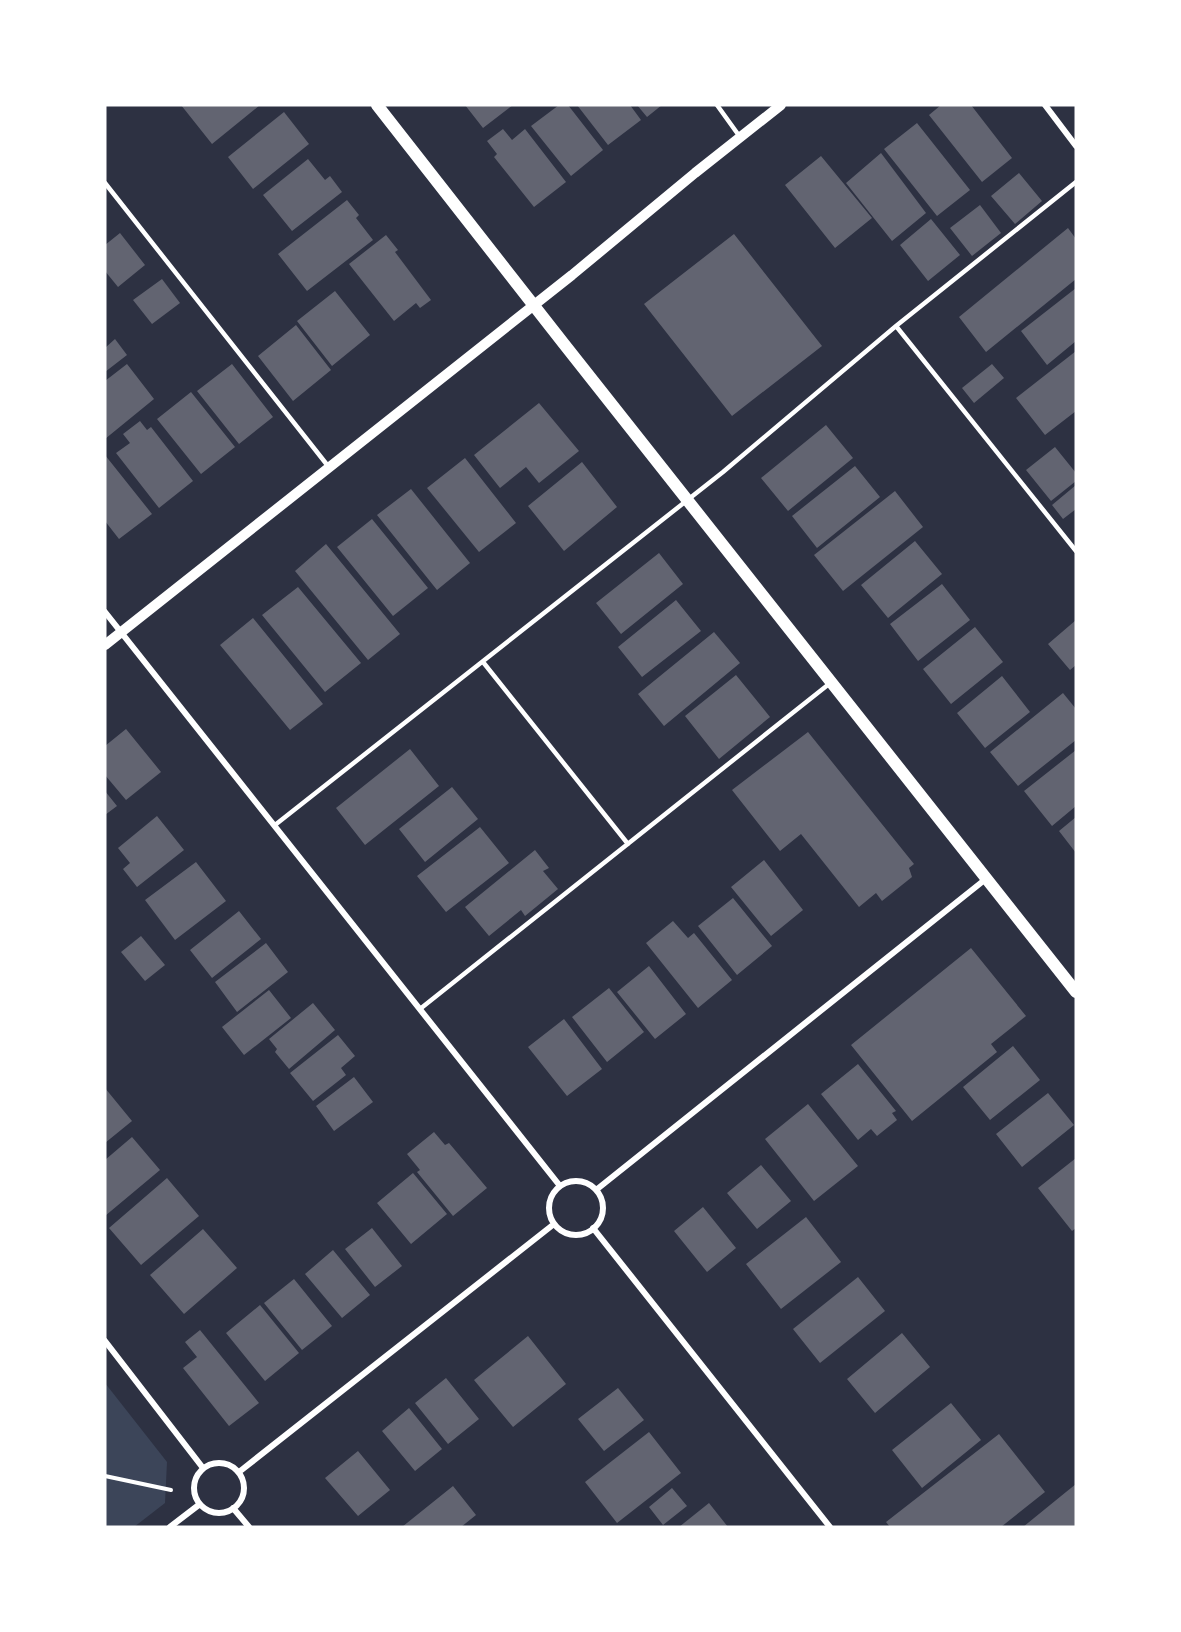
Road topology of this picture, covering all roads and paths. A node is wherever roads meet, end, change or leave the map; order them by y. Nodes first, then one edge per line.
1 (377, 105) edge
2 (717, 105) edge
3 (781, 105) edge
4 (1045, 105) edge
5 (740, 137) junction
6 (1076, 146) edge
7 (1076, 182) edge
8 (105, 183) edge
9 (533, 305) junction
10 (896, 326) junction
11 (329, 467) junction
12 (688, 500) junction
13 (1076, 551) edge
14 (105, 612) edge
15 (121, 632) junction
16 (105, 645) edge
17 (483, 662) junction
18 (832, 682) junction
19 (275, 825) junction
20 (628, 844) junction
21 (987, 878) junction
22 (1076, 992) edge
23 (420, 1009) junction
24 (560, 1186) junction
25 (596, 1190) junction
26 (554, 1224) junction
27 (593, 1228) junction
28 (105, 1341) edge
29 (202, 1468) junction
30 (238, 1473) junction
31 (105, 1476) edge
32 (171, 1490) dead end
33 (200, 1504) junction
34 (233, 1508) junction
35 (170, 1527) edge
36 (249, 1527) edge
37 (830, 1527) edge

1 - 9 main road
2 - 5 lane
3 - 5 street
4 - 6 street
5 - 9 street
7 - 10 lane
8 - 11 lane
9 - 11 street
9 - 12 main road
10 - 12 lane
10 - 13 lane
11 - 15 street
12 - 17 lane
12 - 18 main road
14 - 15 street
15 - 16 street
15 - 19 street
17 - 19 lane
17 - 20 lane
18 - 20 lane
18 - 21 main road
19 - 23 street
20 - 23 lane
21 - 22 main road
21 - 25 street
23 - 24 street
24 - 25 street
24 - 26 street
25 - 27 street
26 - 27 street
26 - 30 street
27 - 37 street
28 - 29 street
29 - 30 street
29 - 33 street
30 - 34 street
31 - 32 path
33 - 34 street
33 - 35 street
34 - 36 street

